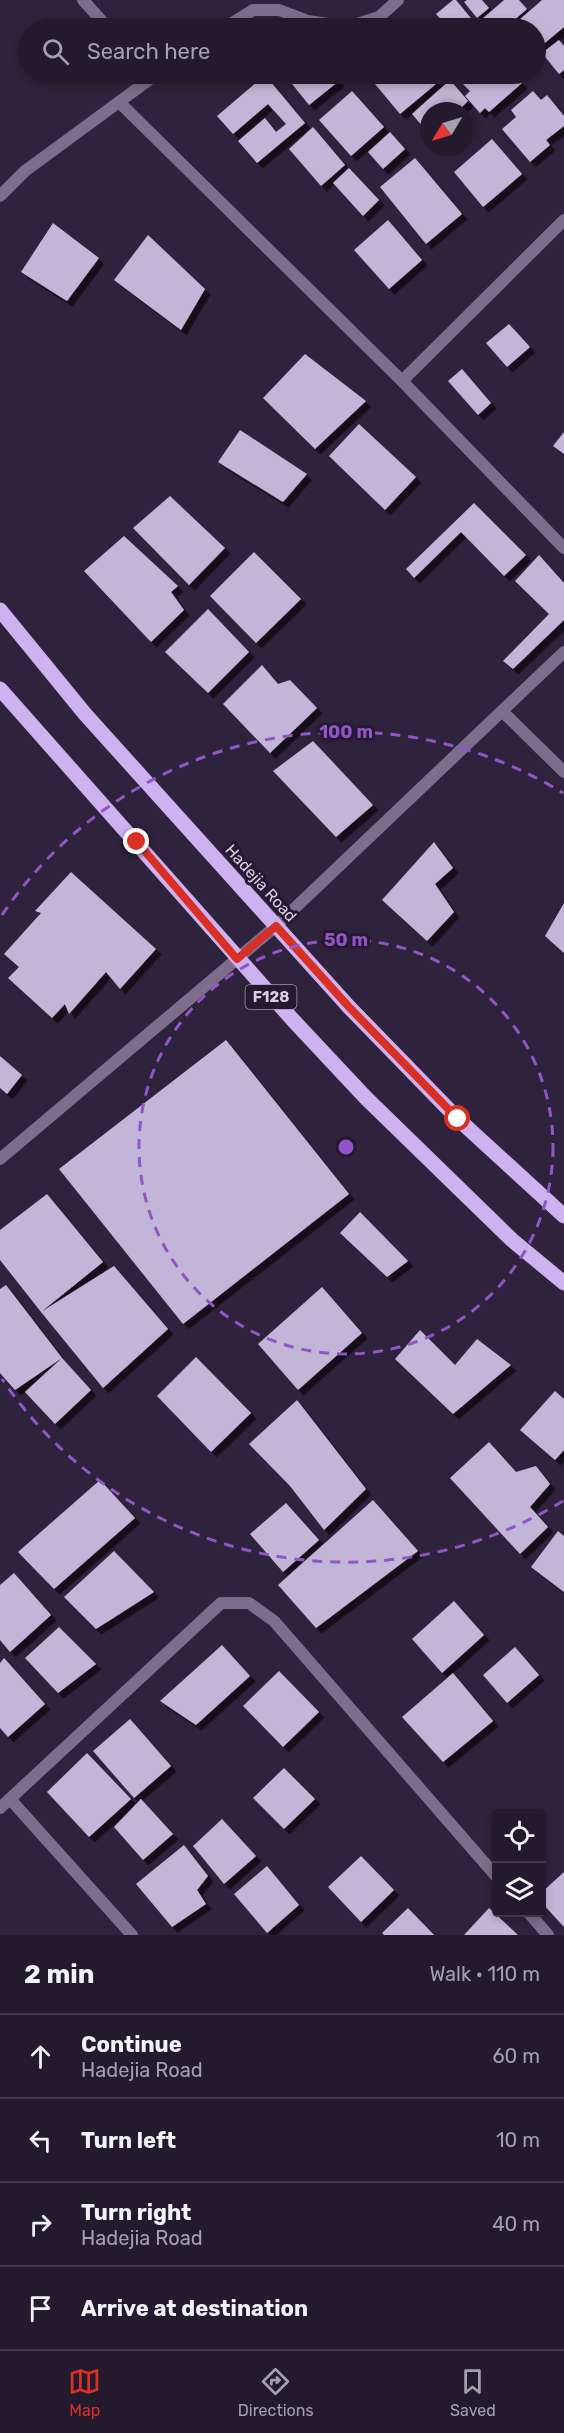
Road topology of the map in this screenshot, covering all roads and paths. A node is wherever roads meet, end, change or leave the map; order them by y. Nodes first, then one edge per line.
1 (83, 0) edge
2 (398, 0) edge
3 (99, 18) edge
4 (240, 18) edge
5 (300, 18) edge
6 (376, 18) edge
7 (140, 84) edge
8 (119, 102) junction
9 (0, 196) edge
10 (564, 220) edge
11 (402, 381) junction
12 (564, 548) edge
13 (0, 610) edge
14 (564, 652) edge
15 (0, 689) edge
16 (502, 711) junction
17 (564, 772) edge
18 (276, 926) junction
19 (237, 959) junction
20 (0, 1159) edge
21 (564, 1216) edge
22 (564, 1283) edge
23 (10, 1799) junction
24 (0, 1808) edge
25 (492, 1871) edge
26 (532, 1917) edge
27 (132, 1935) edge
28 (548, 1935) edge

1 - 3 street
2 - 6 street
4 - 5 street
7 - 8 street
8 - 9 street
8 - 11 street
10 - 11 street
11 - 12 street
13 - 18 main road, Hadejia Road / F128
14 - 16 street
15 - 19 main road, F128
16 - 17 street
16 - 18 street
18 - 19 street
18 - 21 main road, Hadejia Road / F128
19 - 20 street
19 - 22 main road, F128
23 - 24 street
23 - 25 street
23 - 27 street
26 - 28 street

